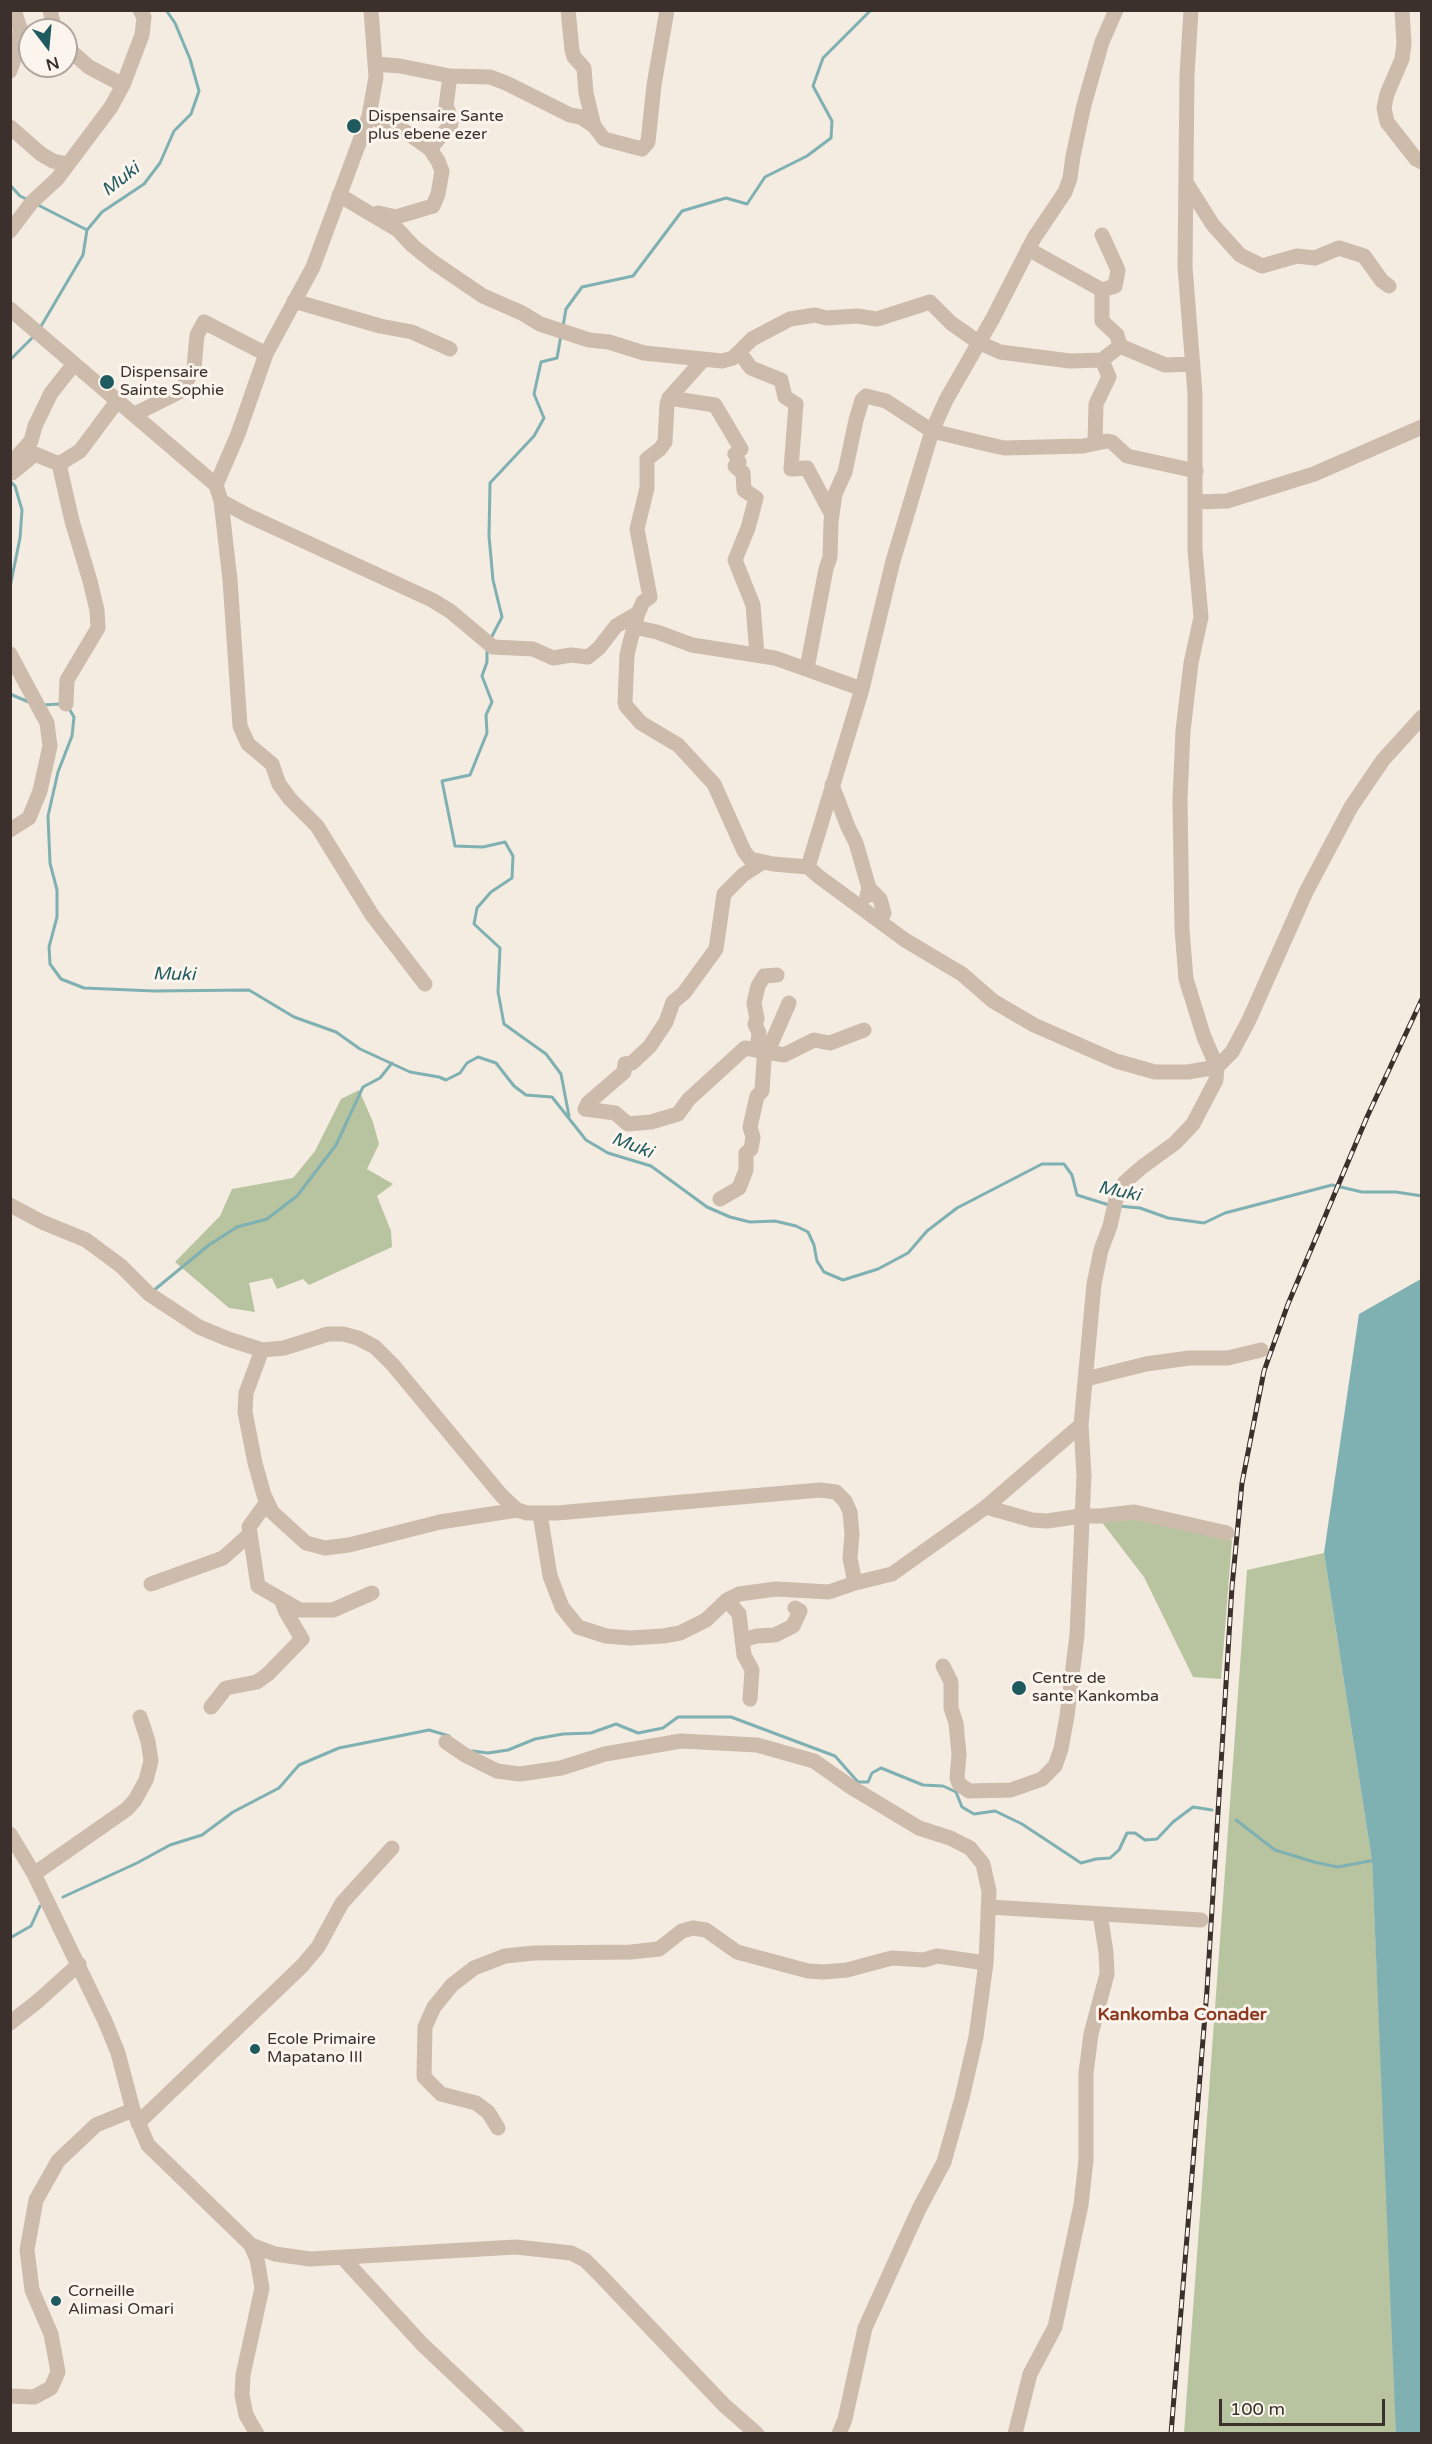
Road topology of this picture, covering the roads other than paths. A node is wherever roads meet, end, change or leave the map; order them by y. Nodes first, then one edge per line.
1 (14, 10) edge
2 (140, 10) edge
3 (371, 10) edge
4 (568, 10) edge
5 (667, 10) edge
6 (1116, 10) edge
7 (1191, 10) edge
8 (1402, 10) edge
9 (78, 57) edge
10 (376, 64) junction
11 (10, 71) edge
12 (450, 76) junction
13 (123, 85) junction
14 (369, 116) junction
15 (594, 126) junction
16 (10, 127) edge
17 (430, 149) junction
18 (1422, 162) edge
19 (67, 164) junction
20 (1187, 184) junction
21 (339, 195) junction
22 (367, 210) junction
23 (424, 210) junction
24 (10, 231) edge
25 (1102, 235) dead end
26 (407, 238) junction
27 (1028, 249) junction
28 (1389, 286) dead end
29 (1102, 290) junction
30 (294, 301) junction
31 (10, 309) edge
32 (978, 342) junction
33 (1120, 346) junction
34 (450, 349) dead end
35 (740, 353) junction
36 (266, 354) junction
37 (703, 360) junction
38 (1102, 360) junction
39 (74, 364) junction
40 (1193, 364) junction
41 (669, 398) junction
42 (118, 399) junction
43 (135, 414) junction
44 (1422, 427) edge
45 (932, 431) junction
46 (1095, 443) junction
47 (33, 447) junction
48 (59, 464) junction
49 (1196, 471) junction
50 (12, 474) edge
51 (216, 485) junction
52 (221, 501) junction
53 (1196, 502) junction
54 (832, 515) junction
55 (636, 620) junction
56 (10, 654) edge
57 (757, 655) junction
58 (807, 668) junction
59 (862, 689) junction
60 (66, 704) dead end
61 (1422, 717) edge
62 (832, 785) junction
63 (10, 830) edge
64 (763, 862) junction
65 (808, 867) junction
66 (869, 888) junction
67 (865, 910) junction
68 (880, 921) junction
69 (777, 975) dead end
70 (425, 984) dead end
71 (789, 1003) dead end
72 (864, 1030) dead end
73 (762, 1051) junction
74 (1218, 1067) junction
75 (720, 1199) dead end
76 (10, 1205) edge
77 (262, 1350) junction
78 (1262, 1350) dead end
79 (1086, 1379) junction
80 (1081, 1425) junction
81 (267, 1502) junction
82 (986, 1507) junction
83 (517, 1510) junction
84 (540, 1514) junction
85 (1081, 1516) junction
86 (1227, 1533) dead end
87 (250, 1534) junction
88 (855, 1583) junction
89 (151, 1584) dead end
90 (372, 1593) dead end
91 (281, 1599) junction
92 (727, 1600) junction
93 (795, 1608) dead end
94 (742, 1640) junction
95 (943, 1666) dead end
96 (750, 1699) dead end
97 (211, 1707) dead end
98 (140, 1717) dead end
99 (446, 1742) dead end
100 (10, 1834) edge
101 (392, 1848) dead end
102 (34, 1874) junction
103 (989, 1907) junction
104 (1100, 1914) junction
105 (1201, 1920) dead end
106 (986, 1963) junction
107 (79, 1964) junction
108 (10, 2023) edge
109 (136, 2116) junction
110 (498, 2128) dead end
111 (251, 2245) junction
112 (342, 2258) junction
113 (10, 2396) edge
114 (257, 2433) edge
115 (517, 2433) edge
116 (756, 2433) edge
117 (839, 2433) edge
118 (1015, 2433) edge

1 - 11 street
2 - 13 street
3 - 10 street
4 - 15 street
5 - 15 street
6 - 27 street
7 - 20 street
8 - 18 street
9 - 13 street
10 - 12 street
10 - 14 street
12 - 15 street
12 - 17 street
13 - 19 street
14 - 17 street
14 - 21 street
16 - 19 street
17 - 23 street
19 - 24 street
20 - 28 street
20 - 40 street
21 - 22 street
21 - 30 street
22 - 23 street
22 - 26 street
23 - 26 street
25 - 29 street
26 - 37 street
27 - 29 street
27 - 32 street
29 - 33 street
30 - 34 street
30 - 36 street
31 - 39 street
32 - 35 street
32 - 38 street
32 - 45 street
33 - 38 street
33 - 40 street
35 - 37 street
35 - 54 street
36 - 43 street
36 - 51 street
37 - 41 street
38 - 46 street
39 - 42 street
39 - 47 street
40 - 49 street
41 - 55 street
41 - 57 street
42 - 43 street
42 - 48 street
43 - 51 street
44 - 53 street
45 - 46 street
45 - 54 street
45 - 59 street
46 - 49 street
47 - 48 street
47 - 50 street
48 - 60 street
49 - 53 street
51 - 52 street
52 - 55 street
52 - 70 street
53 - 74 street
54 - 58 street
55 - 57 street
55 - 64 street
56 - 63 street
57 - 58 street
58 - 59 street
59 - 62 street
61 - 74 street
62 - 65 street
62 - 66 street
64 - 65 street
64 - 73 street
65 - 67 street
66 - 67 street
66 - 68 street
67 - 68 street
68 - 74 street
69 - 73 street
71 - 73 street
72 - 73 street
73 - 75 street
74 - 79 street
76 - 77 street
77 - 81 street
77 - 83 street
78 - 79 street
79 - 80 street
80 - 82 street
80 - 85 street
81 - 83 street
81 - 87 street
82 - 85 street
82 - 88 street
83 - 84 street
84 - 88 street
84 - 92 street
85 - 86 street
85 - 95 street
87 - 89 street
87 - 91 street
88 - 92 street
90 - 91 street
91 - 97 street
92 - 94 street
93 - 94 street
94 - 96 street
98 - 102 street
99 - 103 street
100 - 102 street
101 - 109 street
102 - 107 street
103 - 104 street
103 - 106 street
104 - 105 street
104 - 118 street
106 - 110 street
106 - 117 street
107 - 108 street
107 - 109 street
109 - 111 street
109 - 113 street
111 - 112 street
111 - 114 street
112 - 115 street
112 - 116 street

